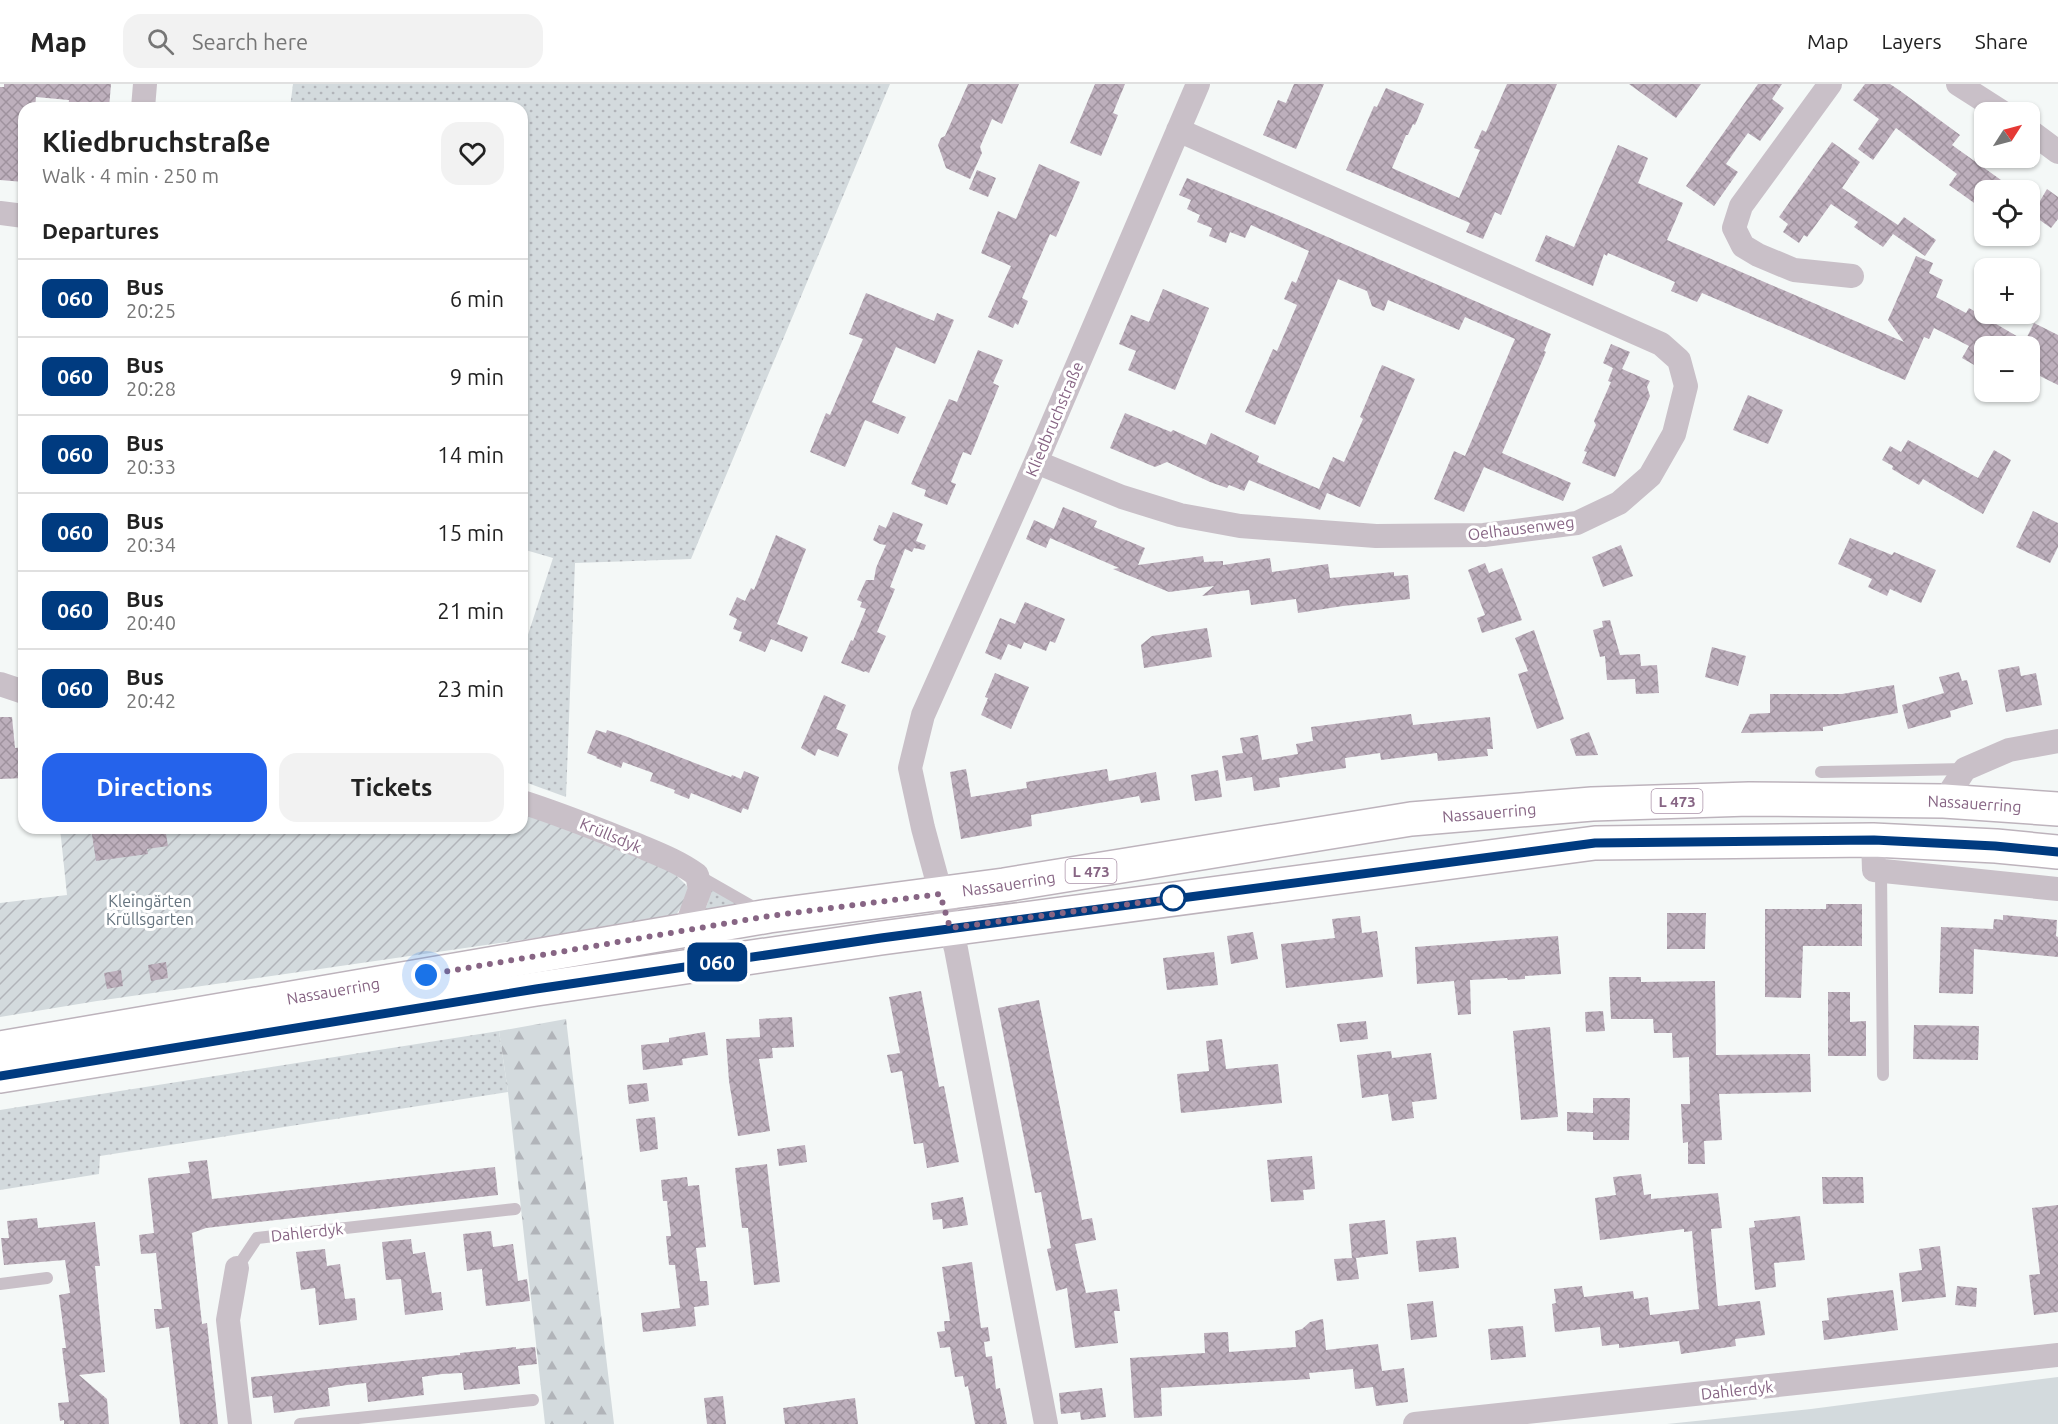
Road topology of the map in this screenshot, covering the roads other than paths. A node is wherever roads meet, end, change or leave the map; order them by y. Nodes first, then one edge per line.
1 (145, 84) edge
2 (1197, 84) edge
3 (1830, 84) edge
4 (1958, 84) edge
5 (144, 102) edge
6 (1986, 102) edge
7 (1178, 130) junction
8 (2040, 136) edge
9 (2056, 144) edge
10 (0, 213) edge
11 (18, 215) edge
12 (1852, 276) dead end
13 (1036, 462) junction
14 (0, 684) edge
15 (18, 690) edge
16 (2058, 741) edge
17 (1965, 769) junction
18 (1821, 772) dead end
19 (1944, 801) junction
20 (528, 803) edge
21 (2058, 809) edge
22 (2058, 852) edge
23 (1876, 860) junction
24 (697, 875) junction
25 (2058, 889) edge
26 (940, 894) junction
27 (769, 916) junction
28 (950, 928) junction
29 (681, 930) junction
30 (0, 1048) edge
31 (1883, 1075) dead end
32 (0, 1076) edge
33 (515, 1209) dead end
34 (237, 1268) joint
35 (47, 1278) dead end
36 (0, 1284) edge
37 (2058, 1355) edge
38 (533, 1400) dead end
39 (1569, 1416) edge
40 (240, 1424) edge
41 (300, 1424) edge
42 (1046, 1424) edge
43 (1415, 1424) edge

1 - 5 street
2 - 7 street, Kliedbruchstraße
3 - 12 street
4 - 6 street
7 - 13 street, Kliedbruchstraße
7 - 13 street, Oelhausenweg
8 - 9 street
10 - 11 street
13 - 26 street, Kliedbruchstraße
14 - 15 street
16 - 17 street
17 - 18 lane
17 - 19 street
19 - 21 main road, Nassauerring / L 473
19 - 26 main road, Nassauerring / L 473
20 - 24 street, Krüllsdyk
22 - 23 main road, Nassauerring / L 473
23 - 25 street, Nassauerring
23 - 28 main road, Nassauerring / L 473
23 - 31 lane
24 - 27 lane, Krüllsdyk
24 - 29 street
26 - 27 main road, Nassauerring / L 473
26 - 28 street, Kliedbruchstraße
27 - 29 main road, Nassauerring / L 473
28 - 32 main road, Nassauerring / L 473
28 - 42 street, Kliedbruchstraße
29 - 30 main road, Nassauerring / L 473
33 - 34 lane, Dahlerdyk
34 - 40 street, Dahlerdyk
35 - 36 lane
37 - 39 street, Dahlerdyk
38 - 41 lane
39 - 43 street, Dahlerdyk

